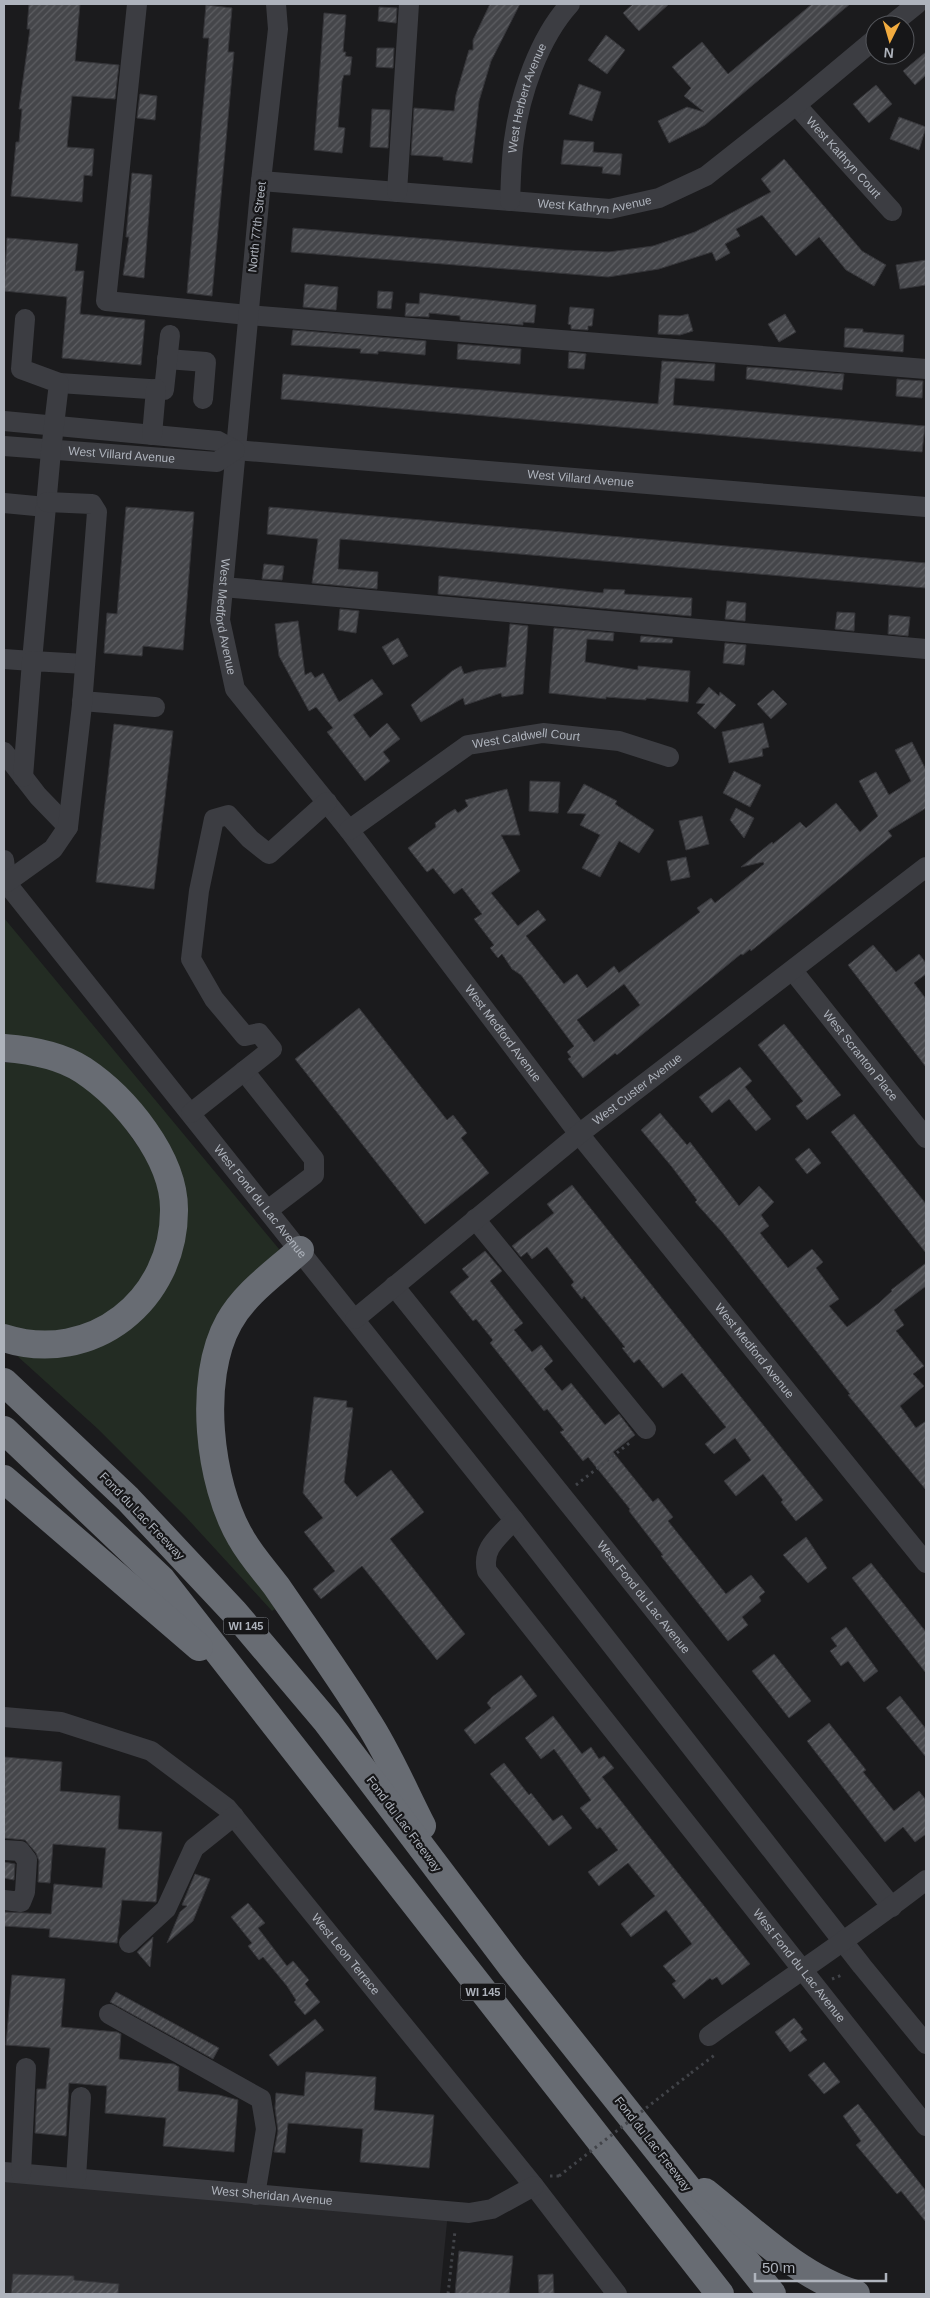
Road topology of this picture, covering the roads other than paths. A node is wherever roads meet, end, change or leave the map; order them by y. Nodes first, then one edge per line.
1 (137, 4) edge
2 (276, 4) edge
3 (410, 4) edge
4 (570, 4) edge
5 (916, 4) edge
6 (903, 15) edge
7 (865, 47) edge
8 (796, 105) junction
9 (261, 181) junction
10 (397, 192) junction
11 (510, 201) junction
12 (892, 211) dead end
13 (248, 315) junction
14 (25, 319) dead end
15 (170, 335) dead end
16 (167, 359) junction
17 (926, 369) edge
18 (59, 383) junction
19 (156, 389) junction
20 (203, 399) dead end
21 (4, 421) edge
22 (55, 425) junction
23 (152, 435) junction
24 (4, 446) edge
25 (235, 450) junction
26 (51, 451) junction
27 (4, 503) edge
28 (46, 504) junction
29 (926, 507) edge
30 (223, 587) junction
31 (926, 649) edge
32 (4, 659) edge
33 (32, 661) junction
34 (85, 664) junction
35 (82, 701) junction
36 (155, 707) dead end
37 (4, 752) edge
38 (669, 757) dead end
39 (23, 777) junction
40 (327, 802) junction
41 (68, 827) junction
42 (349, 830) junction
43 (4, 860) edge
44 (926, 867) edge
45 (5, 881) edge
46 (794, 971) junction
47 (4, 1048) edge
48 (244, 1070) junction
49 (191, 1113) junction
50 (579, 1134) junction
51 (926, 1138) edge
52 (268, 1210) junction
53 (475, 1220) junction
54 (300, 1250) junction
55 (394, 1286) junction
56 (355, 1318) junction
57 (4, 1338) edge
58 (4, 1382) edge
59 (646, 1429) road end
60 (4, 1430) edge
61 (4, 1479) edge
62 (514, 1520) junction
63 (926, 1563) edge
64 (247, 1688) junction
65 (4, 1717) edge
66 (234, 1816) junction
67 (4, 1850) edge
68 (926, 1880) edge
69 (459, 1897) junction
70 (4, 1900) edge
71 (892, 1907) junction
72 (843, 1940) junction
73 (129, 1943) dead end
74 (802, 1969) junction
75 (109, 2014) dead end
76 (709, 2036) dead end
77 (926, 2044) edge
78 (26, 2068) dead end
79 (82, 2097) dead end
80 (926, 2126) edge
81 (667, 2162) junction
82 (12, 2173) edge
83 (76, 2178) junction
84 (534, 2186) junction
85 (255, 2195) junction
86 (617, 2294) edge
87 (720, 2294) edge
88 (772, 2294) edge
89 (856, 2294) edge

1 - 13 street
2 - 9 street, North 77th Street
3 - 10 street
4 - 11 street, West Herbert Avenue
5 - 6 street
7 - 8 street, West Kathryn Avenue
8 - 11 street, West Kathryn Avenue
8 - 12 street, West Kathryn Court
9 - 10 street, West Kathryn Avenue
9 - 13 street, North 77th Street
10 - 11 street, West Kathryn Avenue
13 - 17 street
13 - 25 street, North 77th Street
14 - 18 street
15 - 16 street
16 - 19 street
16 - 20 street
18 - 19 street
18 - 22 street
19 - 23 street
21 - 22 street, West Villard Avenue
22 - 23 street, West Villard Avenue
22 - 26 street
23 - 25 street, West Villard Avenue
24 - 26 street, West Villard Avenue
25 - 26 street, West Villard Avenue
25 - 29 street, West Villard Avenue
25 - 30 street, West Medford Avenue
26 - 28 street
27 - 28 street
28 - 33 street
28 - 34 street
30 - 31 street
30 - 40 street, West Medford Avenue
32 - 33 street
33 - 34 street
33 - 39 street
34 - 35 street
35 - 36 street
35 - 41 street
37 - 39 street
38 - 42 street, West Caldwell Court
39 - 41 street
40 - 42 street, West Medford Avenue
40 - 48 street
41 - 45 street
42 - 50 street, West Medford Avenue
43 - 45 street
44 - 46 street, West Custer Avenue
45 - 49 street, West Fond du Lac Avenue
46 - 50 street, West Custer Avenue
46 - 51 street, West Scranton Place
47 - 57 highway
48 - 49 street
48 - 52 street
49 - 52 street, West Fond du Lac Avenue
50 - 53 street, West Custer Avenue
50 - 63 street, West Medford Avenue
52 - 54 street, West Fond du Lac Avenue
53 - 55 street, West Custer Avenue
53 - 59 street
54 - 56 street, West Fond du Lac Avenue
54 - 69 highway
55 - 56 street, West Custer Avenue
55 - 71 street, West Fond du Lac Avenue
56 - 62 street, West Fond du Lac Avenue
58 - 69 highway, Fond du Lac Freeway / WI 145
60 - 64 highway, WI 145
61 - 64 highway
62 - 72 street, West Fond du Lac Avenue
62 - 74 street, West Fond du Lac Avenue
64 - 87 highway, WI 145
65 - 66 street, West Leon Terrace
66 - 73 street
66 - 84 street, West Leon Terrace
67 - 70 street
68 - 71 street
69 - 81 highway, Fond du Lac Freeway / WI 145
71 - 72 street
72 - 74 street
72 - 77 street, West Fond du Lac Avenue
74 - 76 street
74 - 80 street, West Fond du Lac Avenue
75 - 85 street
78 - 82 street
79 - 83 street
81 - 88 highway, Fond du Lac Freeway / WI 145
81 - 89 highway
82 - 83 street, West Sheridan Avenue
83 - 85 street, West Sheridan Avenue
84 - 85 street, West Sheridan Avenue
84 - 86 street, West Leon Terrace

